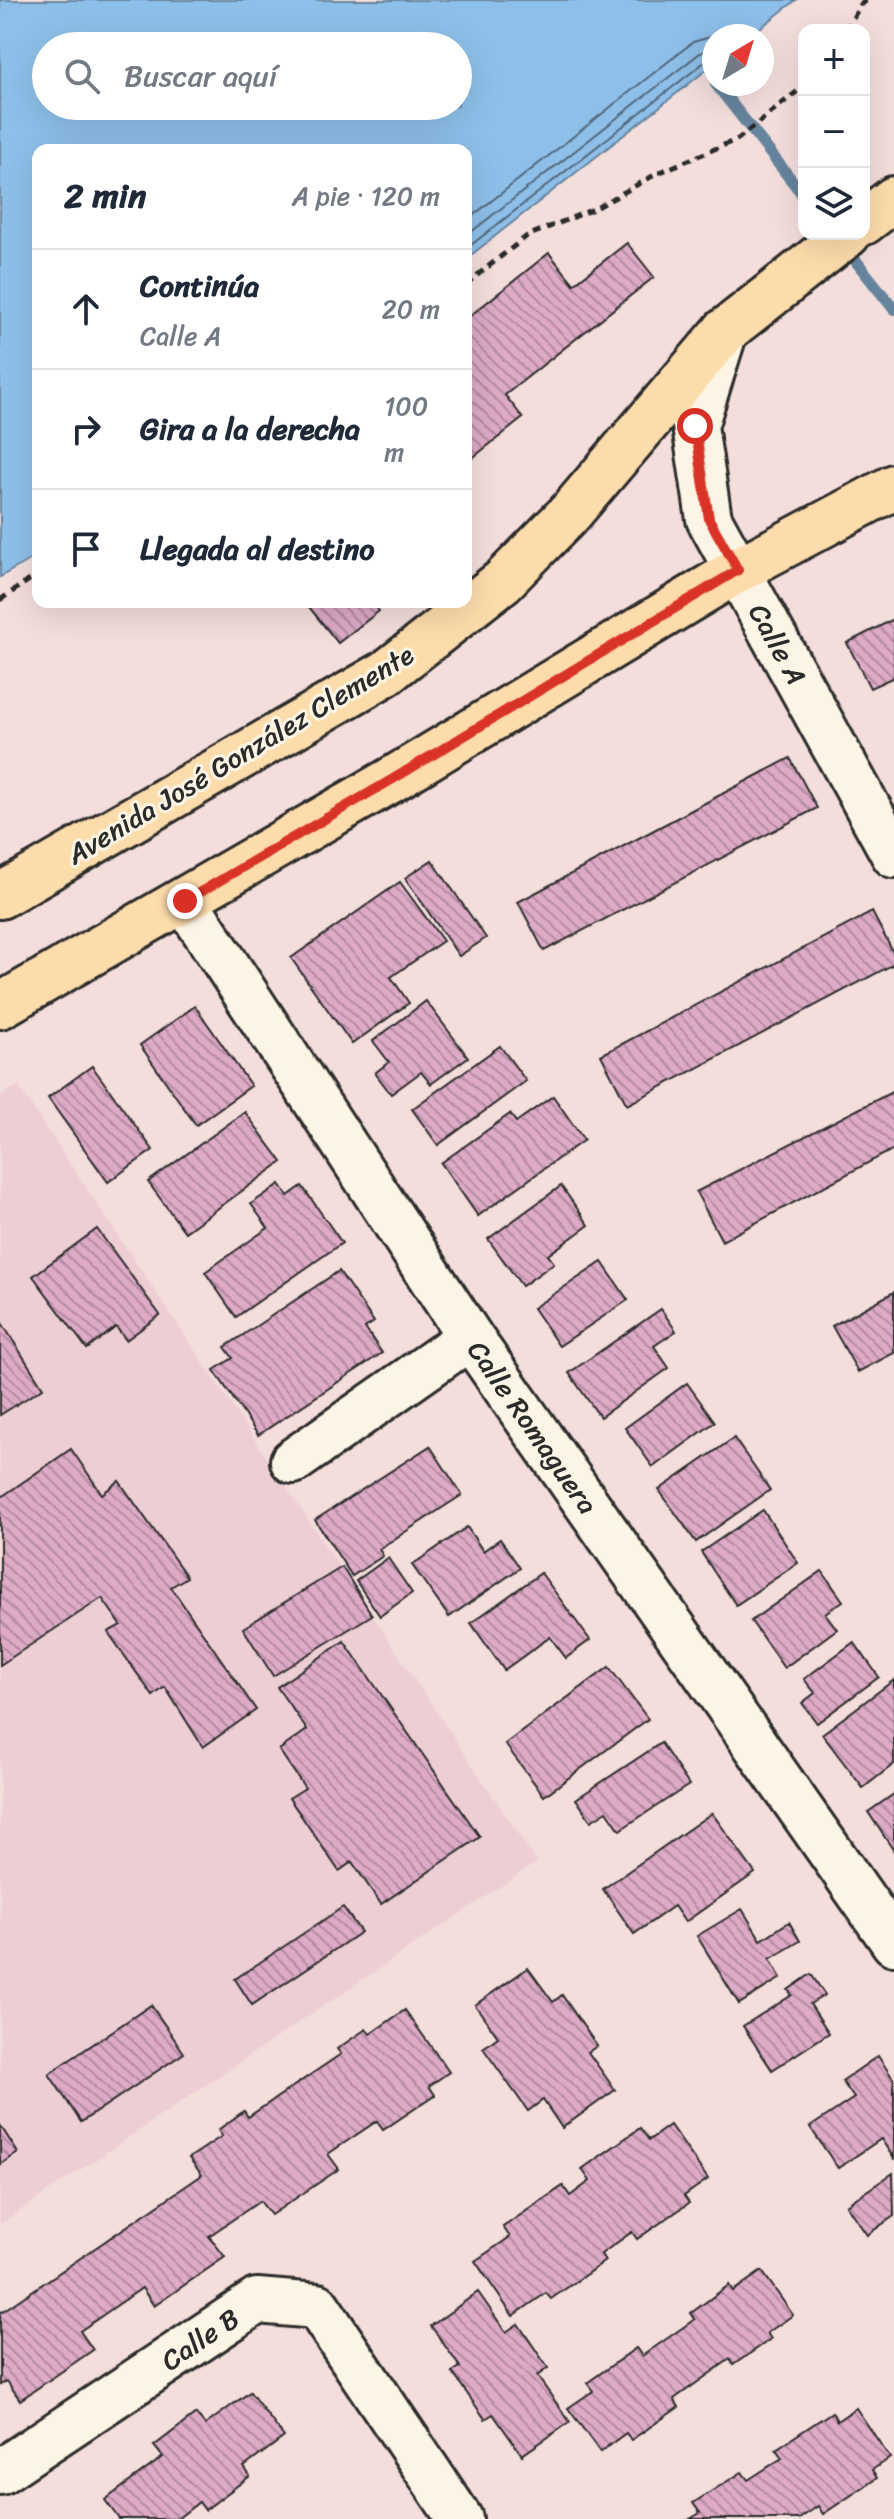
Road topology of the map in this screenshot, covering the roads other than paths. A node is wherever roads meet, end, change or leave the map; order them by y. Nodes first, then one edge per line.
1 (894, 199) edge
2 (870, 217) edge
3 (840, 240) edge
4 (725, 331) junction
5 (894, 487) edge
6 (738, 570) junction
7 (472, 606) edge
8 (469, 608) edge
9 (894, 855) edge
10 (0, 896) edge
11 (185, 901) junction
12 (0, 1006) edge
13 (470, 1337) junction
14 (293, 1461) dead end
15 (894, 1943) edge
16 (0, 2472) edge
17 (460, 2519) edge

1 - 2 main road
3 - 4 main road, Avenida José González Clemente
4 - 6 street, Calle A
4 - 7 main road, Avenida José González Clemente
5 - 6 main road
6 - 9 street, Calle A
6 - 11 main road
8 - 10 main road, Avenida José González Clemente
11 - 12 main road
11 - 13 street, Calle Romaguera
13 - 14 street
13 - 15 street, Calle Romaguera
16 - 17 street, Calle B

